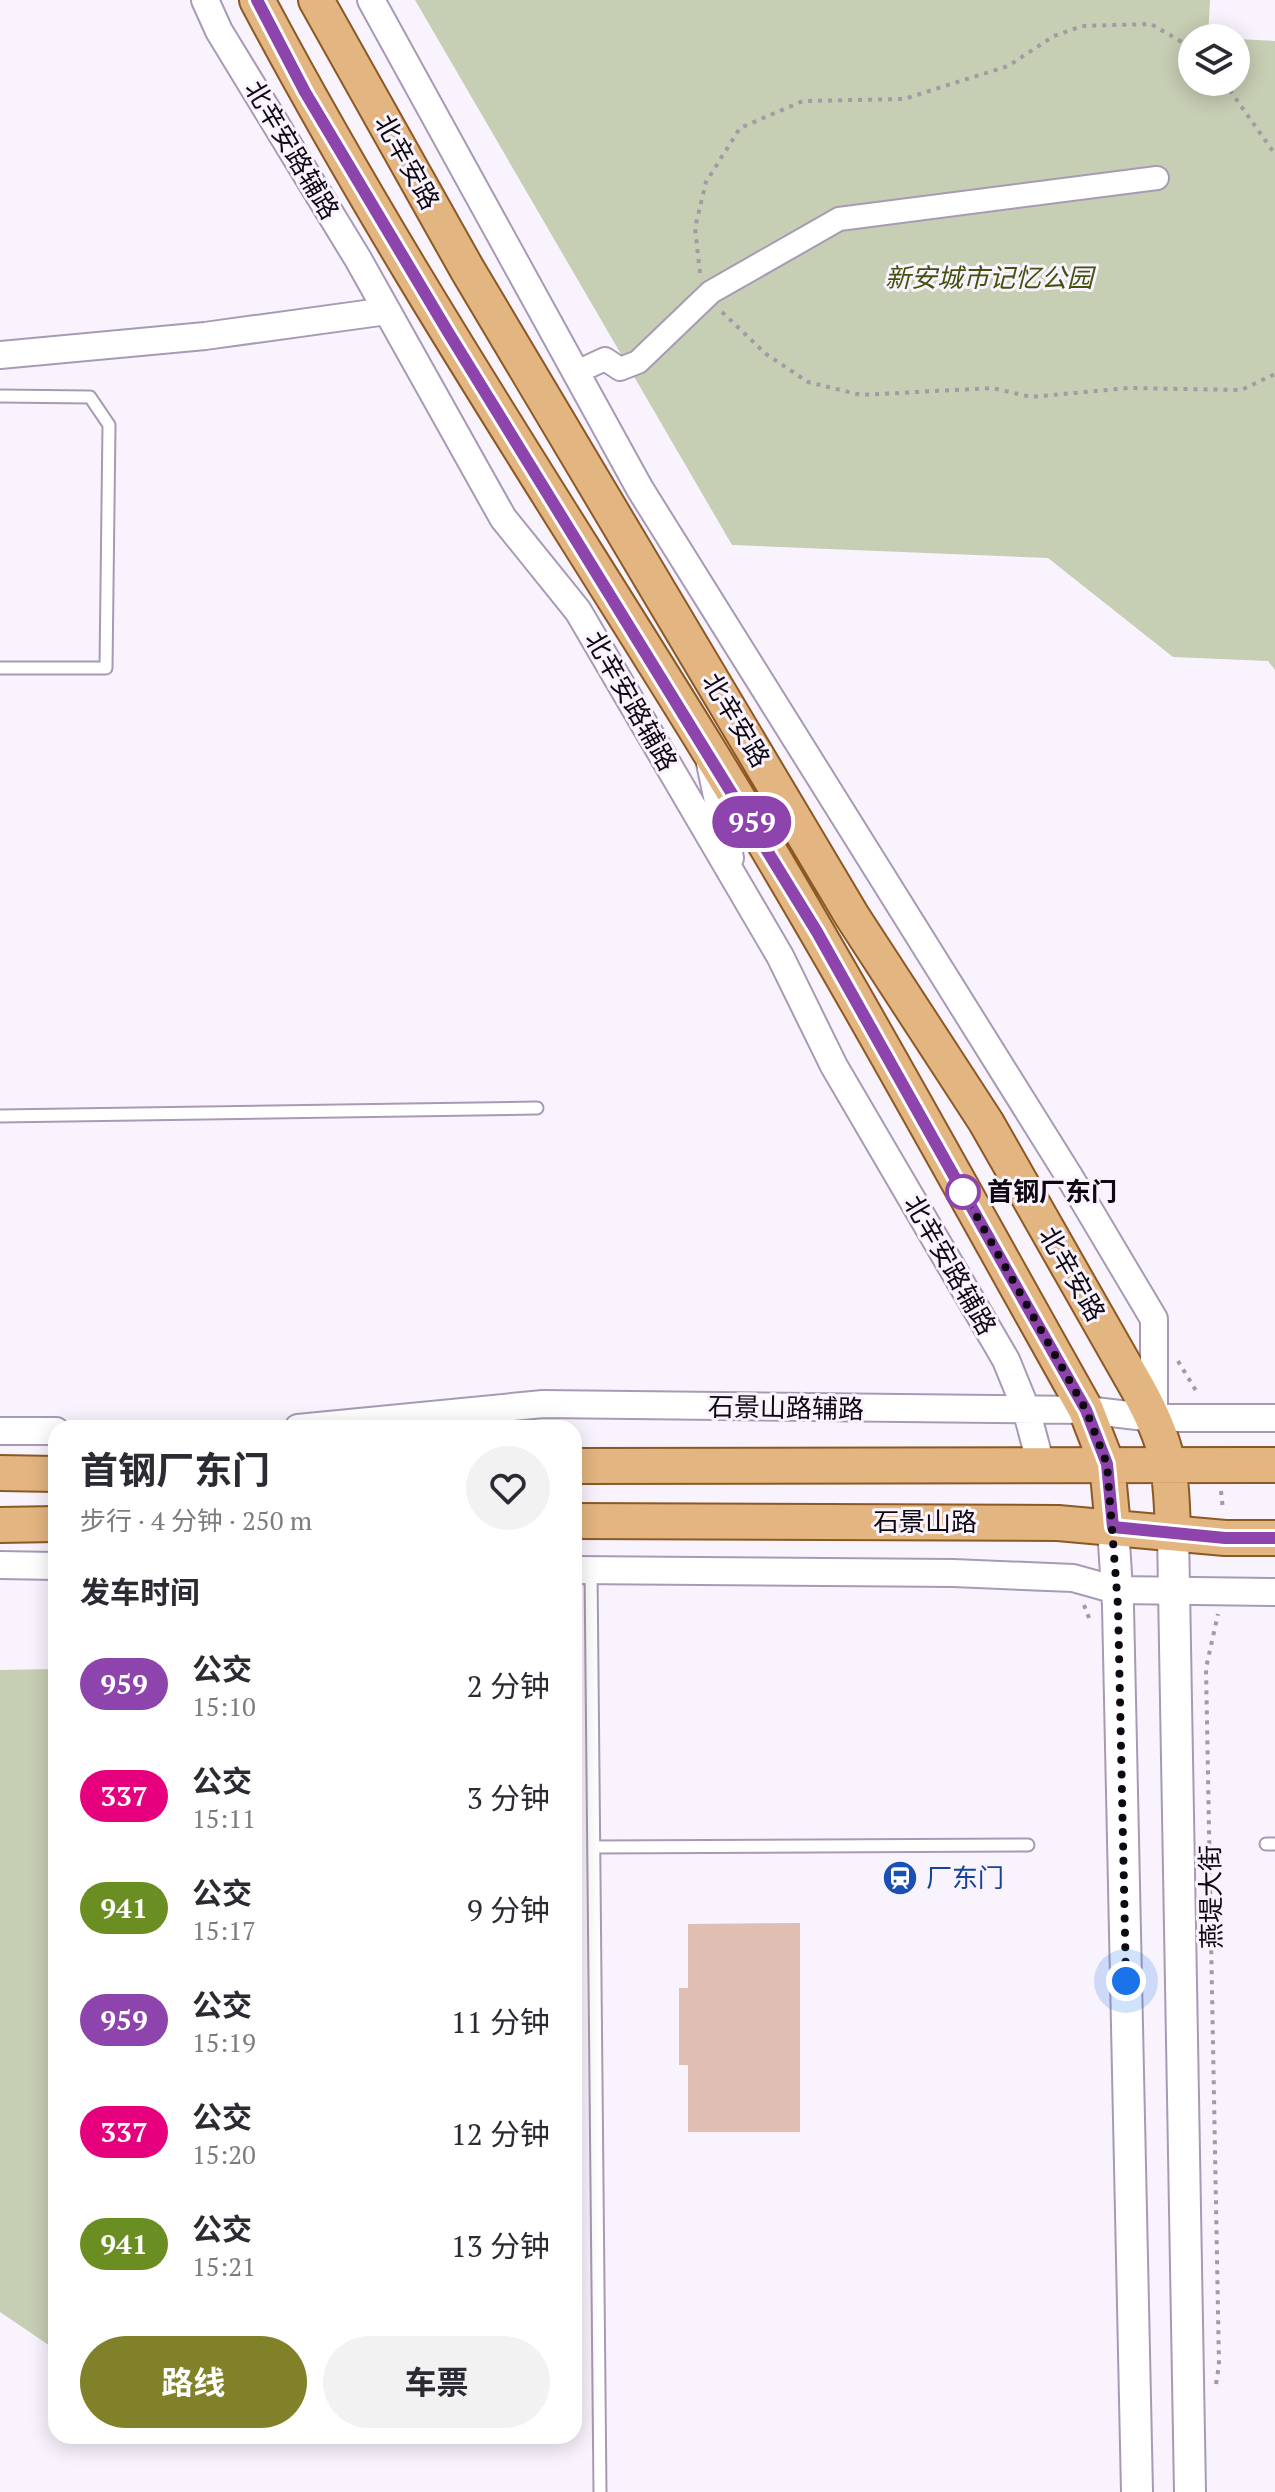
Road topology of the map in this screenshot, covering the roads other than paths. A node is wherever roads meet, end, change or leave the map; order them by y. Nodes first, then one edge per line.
1 (205, 0) edge
2 (257, 0) edge
3 (316, 0) edge
4 (371, 0) edge
5 (1157, 178) dead end
6 (387, 311) junction
7 (0, 355) edge
8 (577, 372) junction
9 (0, 396) edge
10 (640, 489) junction
11 (647, 569) junction
12 (0, 668) edge
13 (707, 748) junction
14 (735, 880) junction
15 (537, 1108) dead end
16 (0, 1116) edge
17 (1026, 1409) junction
18 (1086, 1410) junction
19 (1154, 1418) junction
20 (1275, 1418) edge
21 (380, 1420) edge
22 (0, 1431) edge
23 (48, 1431) edge
24 (1107, 1464) junction
25 (1171, 1464) junction
26 (1041, 1465) junction
27 (1275, 1465) edge
28 (582, 1466) edge
29 (0, 1473) edge
30 (48, 1474) edge
31 (582, 1521) edge
32 (48, 1524) edge
33 (0, 1525) edge
34 (1113, 1527) junction
35 (1173, 1532) junction
36 (1275, 1538) edge
37 (0, 1565) edge
38 (48, 1566) edge
39 (582, 1570) edge
40 (1173, 1589) junction
41 (1116, 1590) junction
42 (1275, 1592) edge
43 (1028, 1845) dead end
44 (594, 1847) junction
45 (600, 2492) edge
46 (1137, 2492) edge
47 (1190, 2492) edge

1 - 6 street, 北辛安路辅路
2 - 13 main road, 北辛安路
3 - 11 main road, 北辛安路
4 - 8 street
5 - 8 street
6 - 7 street
6 - 14 street, 北辛安路辅路
8 - 10 street
9 - 12 lane
10 - 11 street
10 - 19 street
11 - 19 main road, 北辛安路
13 - 14 street
13 - 18 main road, 北辛安路
14 - 17 street, 北辛安路辅路
15 - 16 lane
17 - 18 street, 石景山路辅路
17 - 21 street, 石景山路辅路
17 - 26 street, 北辛安路辅路
18 - 19 street, 石景山路辅路
18 - 24 main road, 北辛安路
19 - 20 street, 石景山路辅路
19 - 25 main road, 北辛安路
22 - 23 street
24 - 25 main road, 石景山路
24 - 26 main road, 石景山路
24 - 34 main road, 北辛安路
25 - 27 main road, 石景山路
25 - 35 main road, 北辛安路
26 - 28 main road, 石景山路
29 - 30 main road
31 - 34 main road, 石景山路
32 - 33 main road
34 - 35 main road, 石景山路
34 - 41 main road
35 - 36 main road, 石景山路
35 - 40 main road, 燕堤大街
37 - 38 street
39 - 41 street
39 - 44 lane
40 - 41 street
40 - 42 street
40 - 47 main road, 燕堤大街
41 - 46 main road
43 - 44 lane
44 - 45 lane

